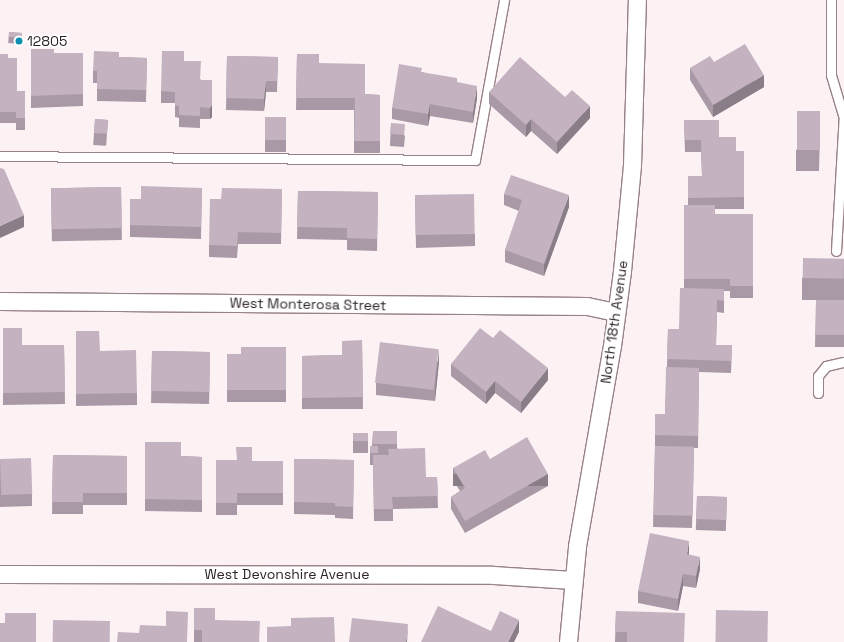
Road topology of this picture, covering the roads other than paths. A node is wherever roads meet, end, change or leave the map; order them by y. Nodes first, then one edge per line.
1 (504, 0) edge
2 (637, 0) edge
3 (831, 0) edge
4 (843, 113) edge
5 (0, 156) edge
6 (836, 251) dead end
7 (0, 300) edge
8 (616, 312) junction
9 (844, 362) edge
10 (818, 393) dead end
11 (0, 574) edge
12 (573, 580) junction
13 (568, 642) edge

1 - 5 lane
2 - 8 street, North 18th Avenue
3 - 4 lane
4 - 6 lane
7 - 8 street, West Monterosa Street
8 - 12 street, North 18th Avenue
9 - 10 lane
11 - 12 street, West Devonshire Avenue
12 - 13 street, North 18th Avenue

